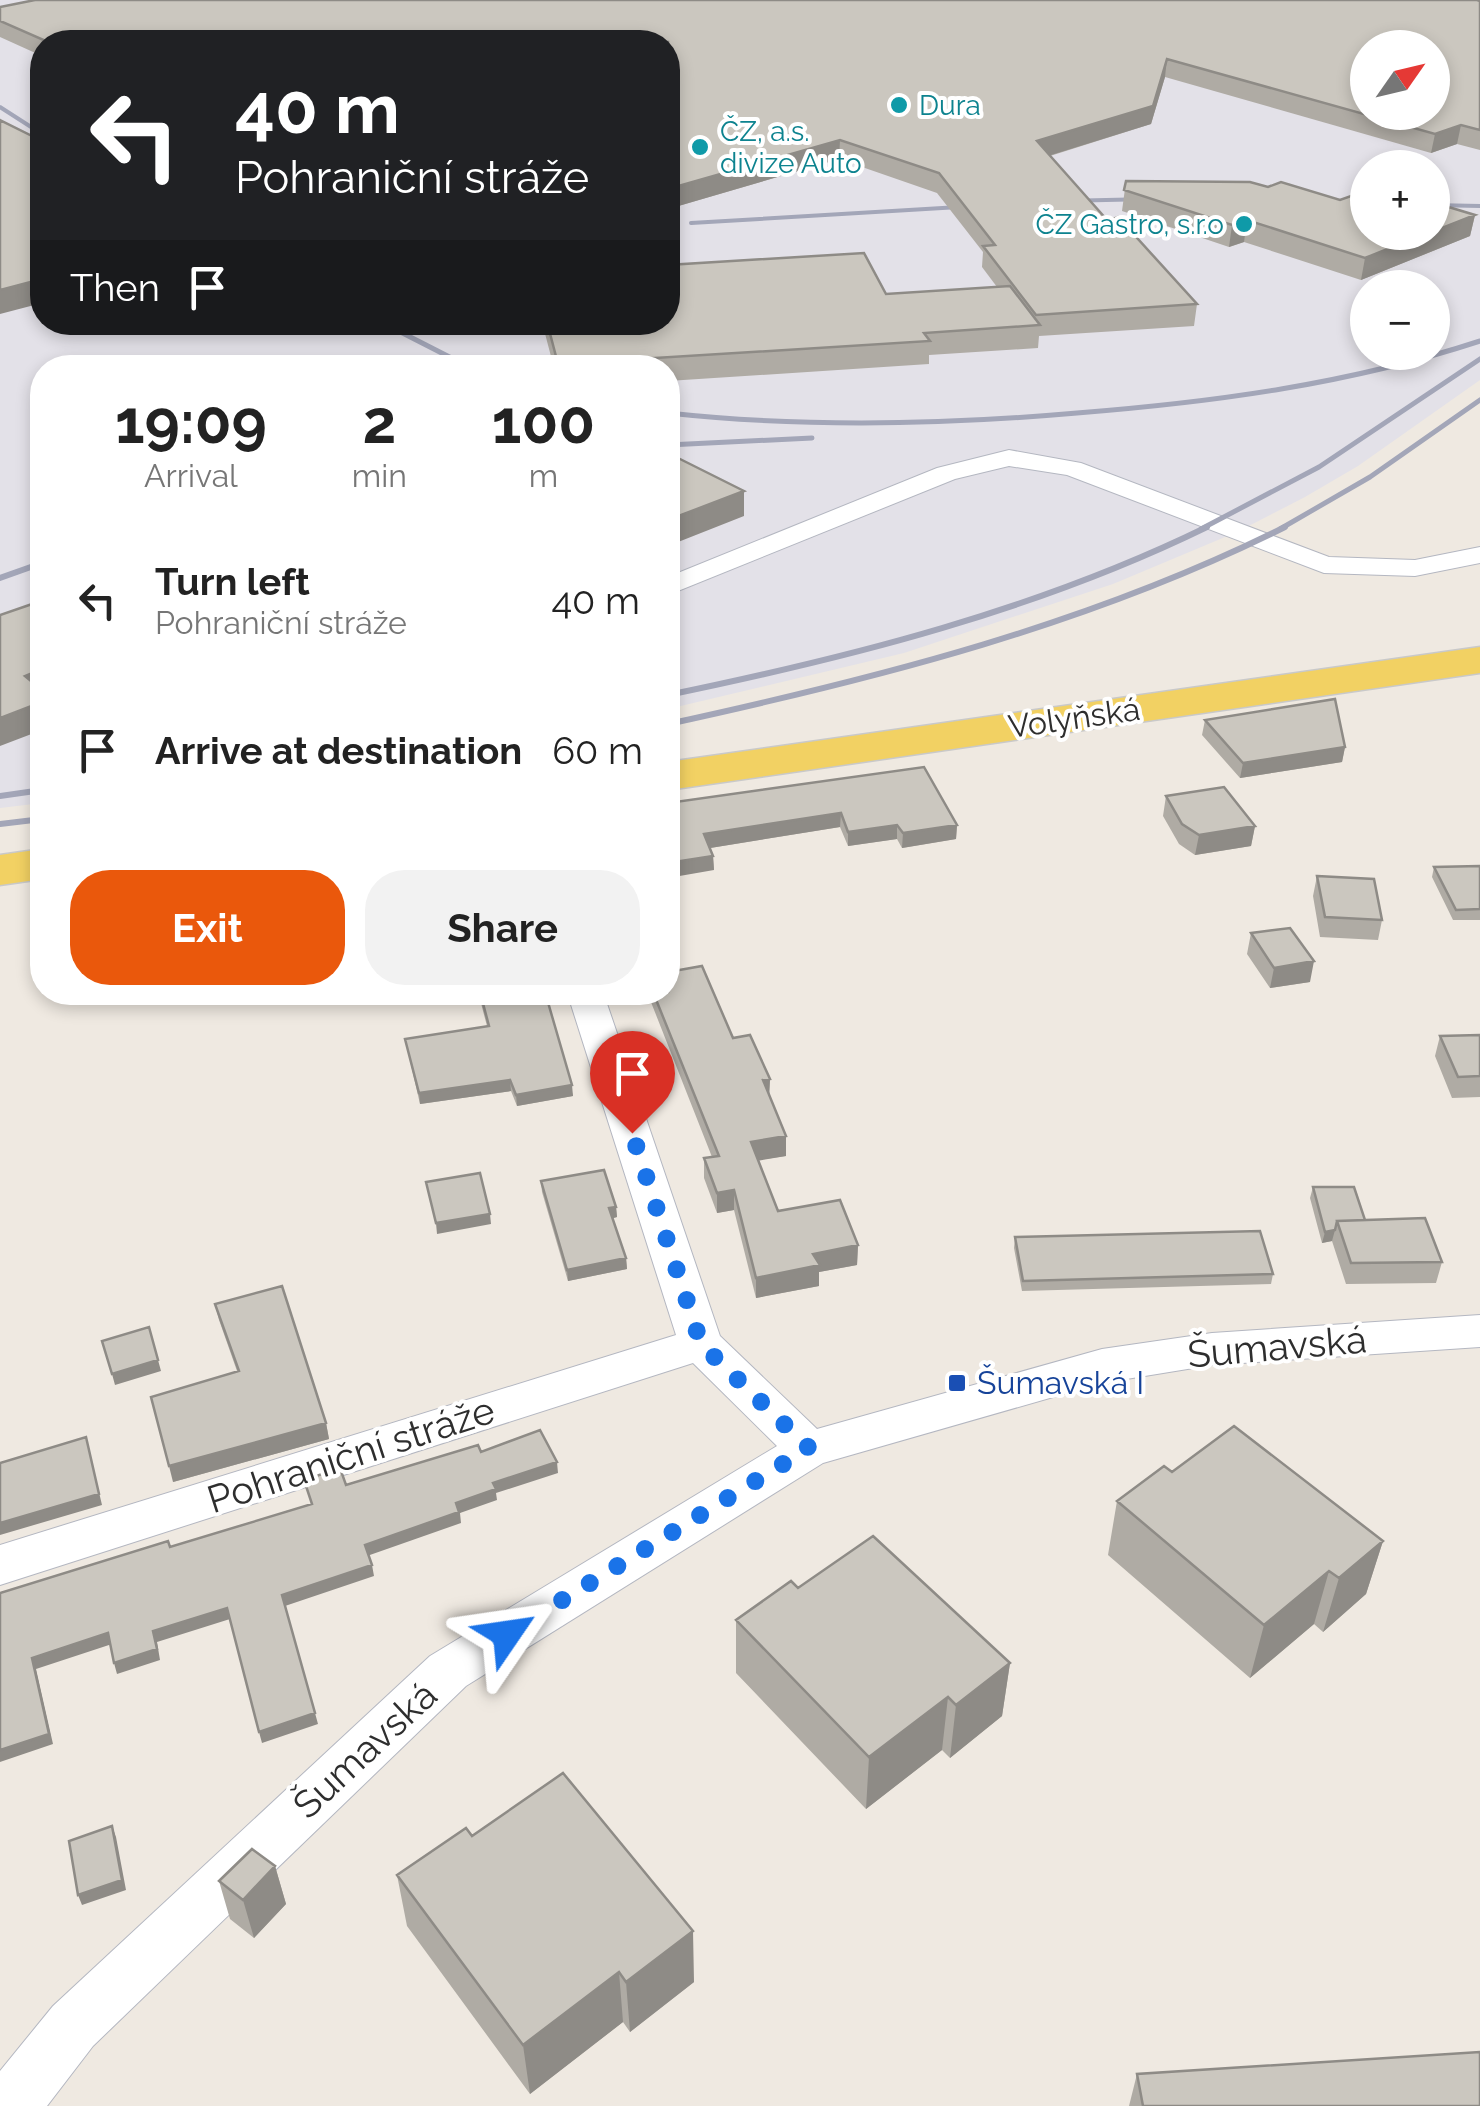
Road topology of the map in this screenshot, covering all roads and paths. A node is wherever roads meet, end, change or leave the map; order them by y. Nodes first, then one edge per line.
1 (1480, 555) edge
2 (680, 581) edge
3 (1480, 660) edge
4 (680, 774) edge
5 (30, 866) edge
6 (0, 870) edge
7 (589, 1005) edge
8 (1480, 1332) edge
9 (701, 1344) junction
10 (809, 1448) junction
11 (0, 1566) edge
12 (10, 2106) edge

1 - 2 street
3 - 4 main road, Volyňská
5 - 6 main road
7 - 9 street
8 - 10 street, Šumavská
9 - 10 street
9 - 11 street, Pohraniční stráže
10 - 12 street, Šumavská

